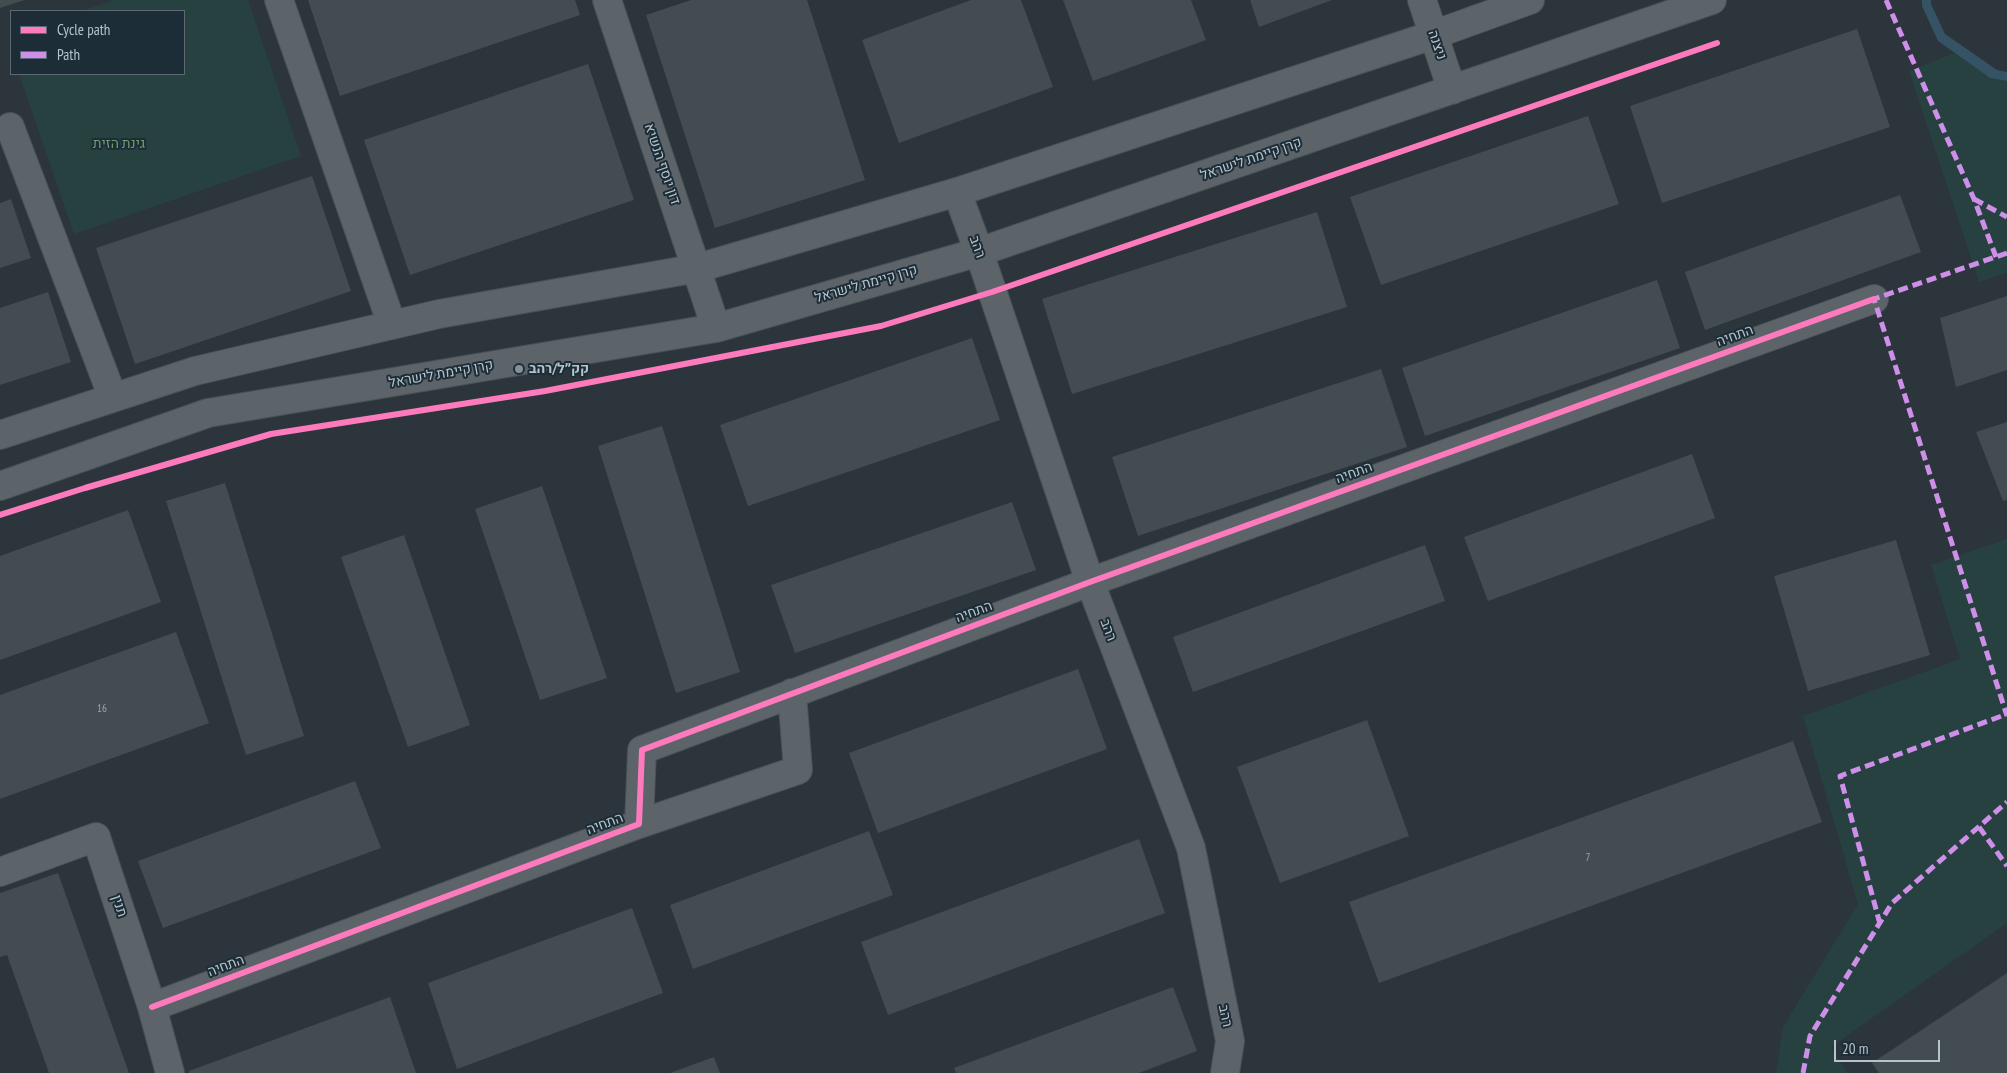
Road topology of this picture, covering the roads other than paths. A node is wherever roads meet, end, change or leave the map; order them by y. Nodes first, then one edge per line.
1 (279, 0) edge
2 (607, 0) edge
3 (1422, 0) edge
4 (1530, 0) edge
5 (1712, 0) edge
6 (1433, 35) junction
7 (1452, 90) junction
8 (10, 126) dead end
9 (957, 192) junction
10 (979, 252) junction
11 (698, 268) junction
12 (1874, 299) dead end
13 (392, 325) junction
14 (716, 328) junction
15 (113, 398) junction
16 (0, 435) edge
17 (0, 486) edge
18 (1090, 582) junction
19 (792, 693) junction
20 (639, 824) junction
21 (0, 872) edge
22 (152, 1007) junction
23 (170, 1073) edge
24 (1225, 1073) edge

1 - 13 street
2 - 11 street, דון יוסף הנשיא
3 - 6 street, ניצנה
4 - 6 street
5 - 7 street, קרן קיימת לישראל
6 - 7 street, ניצנה
6 - 9 street
7 - 10 street, קרן קיימת לישראל
8 - 15 street
9 - 10 street, רהב
9 - 11 street
10 - 14 street, קרן קיימת לישראל
10 - 18 street, רהב
11 - 13 street
11 - 14 street, דון יוסף הנשיא
12 - 18 street, התחיה
13 - 15 street
14 - 17 street, קרן קיימת לישראל
15 - 16 street
18 - 19 street, התחיה
18 - 24 street, רהב
19 - 20 street, התחיה
19 - 20 street, התחיה
20 - 22 street, התחיה
21 - 22 street, תנין
22 - 23 street, תנין

